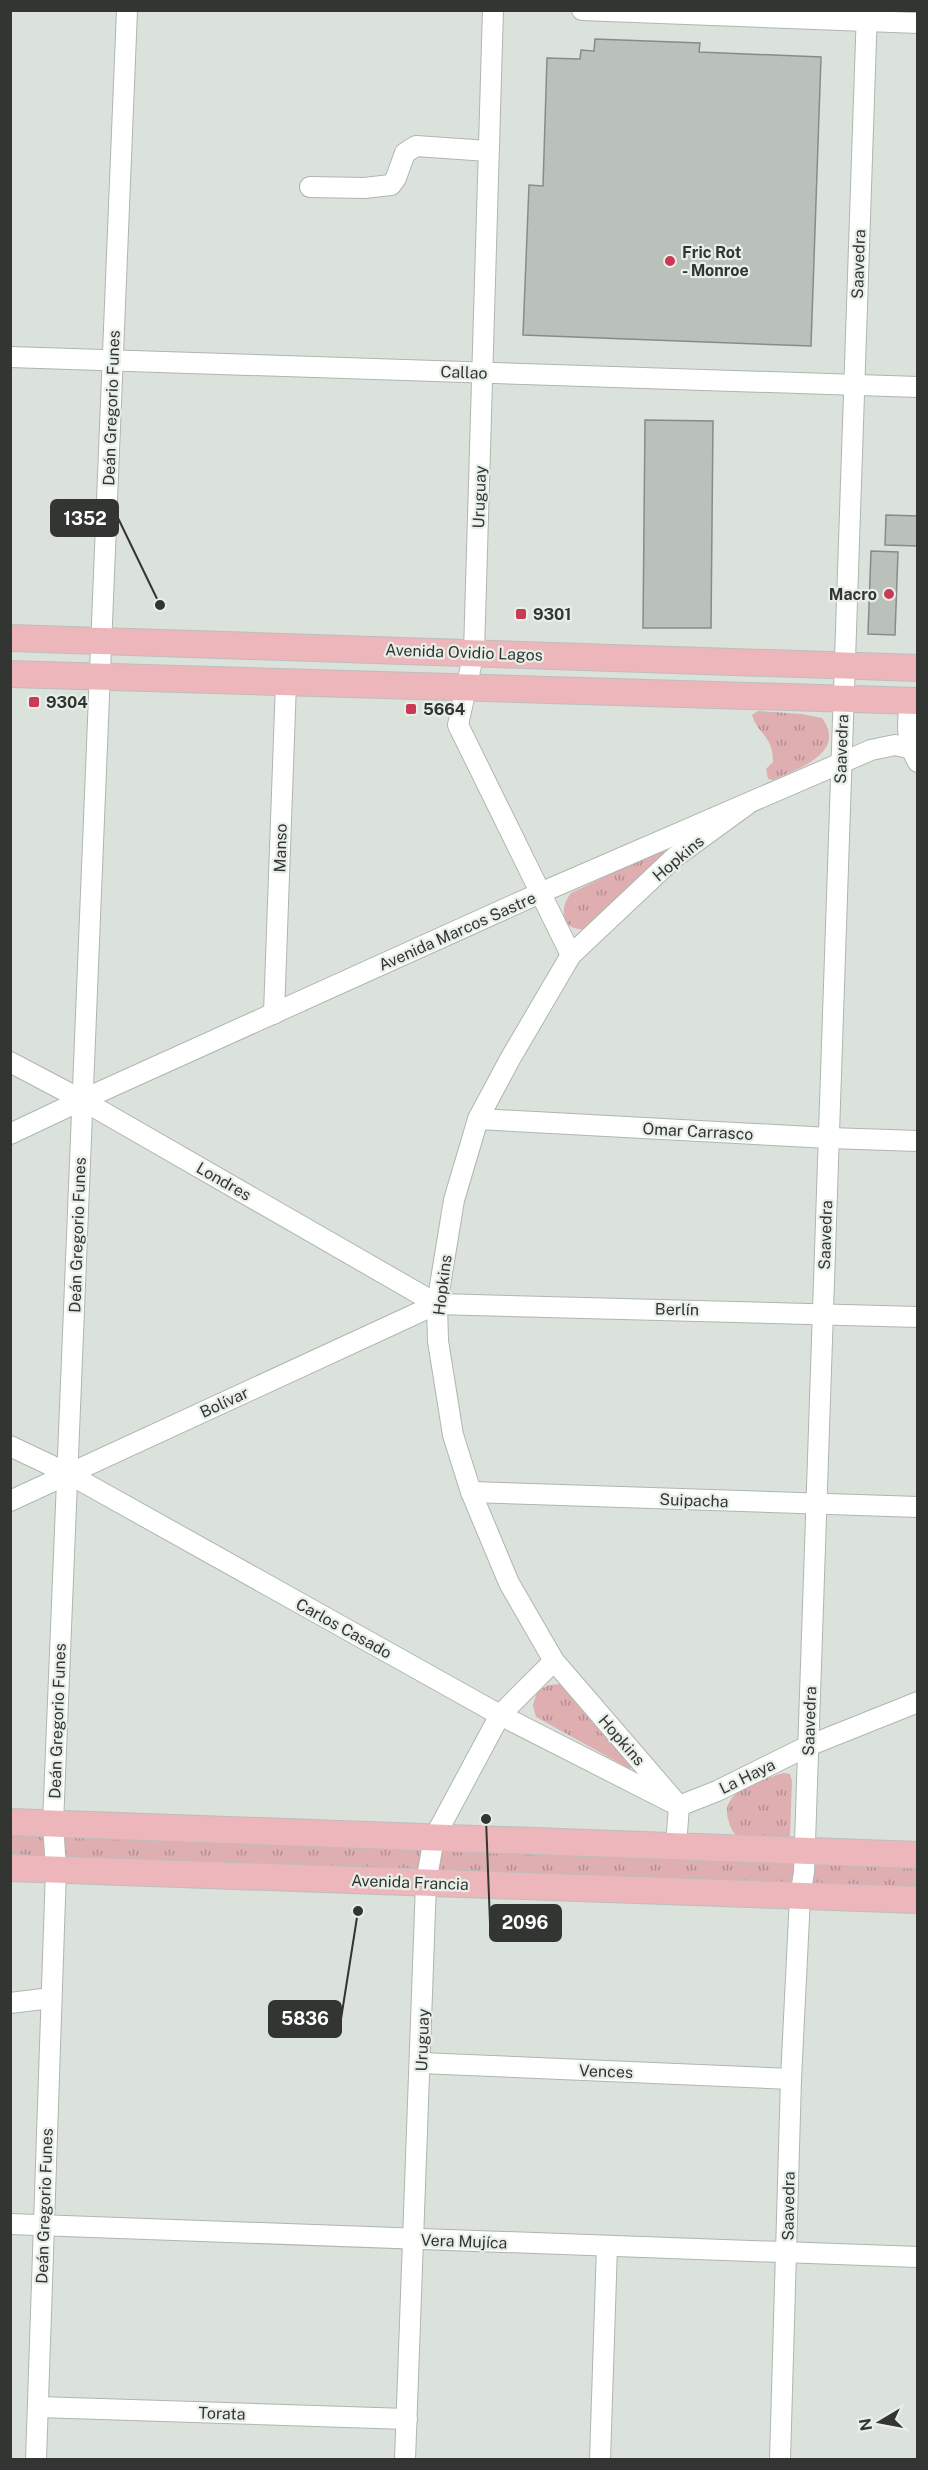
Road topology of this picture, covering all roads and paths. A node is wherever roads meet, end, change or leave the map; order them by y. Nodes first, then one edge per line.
1 (127, 10) edge
2 (493, 10) edge
3 (582, 10) edge
4 (866, 16) edge
5 (918, 23) edge
6 (488, 151) junction
7 (310, 187) dead end
8 (10, 357) edge
9 (112, 360) junction
10 (483, 372) junction
11 (854, 385) junction
12 (918, 387) edge
13 (10, 638) edge
14 (101, 642) junction
15 (474, 652) junction
16 (844, 666) junction
17 (918, 668) edge
18 (10, 674) edge
19 (99, 676) junction
20 (286, 682) junction
21 (467, 687) junction
22 (843, 699) junction
23 (914, 701) edge
24 (914, 755) edge
25 (841, 763) junction
26 (748, 804) junction
27 (540, 893) junction
28 (571, 955) junction
29 (274, 1014) junction
30 (10, 1062) edge
31 (82, 1100) junction
32 (478, 1119) junction
33 (10, 1134) edge
34 (829, 1138) junction
35 (918, 1141) edge
36 (437, 1304) junction
37 (823, 1313) junction
38 (918, 1317) edge
39 (10, 1446) edge
40 (67, 1473) junction
41 (471, 1492) junction
42 (10, 1501) edge
43 (816, 1504) junction
44 (918, 1507) edge
45 (554, 1661) junction
46 (918, 1702) edge
47 (500, 1715) junction
48 (808, 1746) junction
49 (679, 1806) junction
50 (10, 1822) edge
51 (53, 1824) junction
52 (434, 1838) junction
53 (676, 1846) junction
54 (805, 1851) junction
55 (918, 1855) edge
56 (10, 1868) edge
57 (56, 1869) junction
58 (426, 1883) junction
59 (800, 1897) junction
60 (918, 1900) edge
61 (51, 1998) junction
62 (10, 2003) edge
63 (421, 2063) junction
64 (791, 2079) junction
65 (10, 2224) edge
66 (44, 2226) junction
67 (413, 2240) junction
68 (607, 2246) junction
69 (787, 2253) junction
70 (918, 2257) edge
71 (38, 2407) junction
72 (407, 2419) junction
73 (36, 2460) edge
74 (405, 2460) edge
75 (600, 2460) edge
76 (780, 2460) edge

1 - 9 street, Deán Gregorio Funes
2 - 6 street, Uruguay
3 - 4 street
4 - 5 street
4 - 11 street, Saavedra
6 - 7 street
6 - 10 street, Uruguay
8 - 9 street, Callao
9 - 10 street, Callao
9 - 14 street, Deán Gregorio Funes
10 - 11 street, Callao
10 - 15 street, Uruguay
11 - 12 street, Callao
11 - 16 street, Saavedra
13 - 14 main road, Avenida Ovidio Lagos
14 - 15 main road, Avenida Ovidio Lagos
14 - 19 street, Deán Gregorio Funes
15 - 16 main road, Avenida Ovidio Lagos
15 - 21 street, Uruguay
16 - 17 main road, Avenida Ovidio Lagos
16 - 22 street, Saavedra
18 - 19 main road
19 - 20 main road
19 - 31 street, Deán Gregorio Funes
20 - 21 main road
20 - 29 street, Manso
21 - 22 main road
21 - 27 street, Uruguay
22 - 23 main road
22 - 25 street, Saavedra
23 - 24 street
24 - 25 street, Avenida Marcos Sastre
25 - 26 street, Avenida Marcos Sastre
25 - 34 street, Saavedra
26 - 27 street, Avenida Marcos Sastre
26 - 28 street, Hopkins
27 - 28 street, Uruguay
27 - 29 street, Avenida Marcos Sastre
28 - 32 street, Hopkins
29 - 31 street, Avenida Marcos Sastre
30 - 31 street, Londres
31 - 33 street, Avenida Marcos Sastre
31 - 36 street, Londres
31 - 40 street, Deán Gregorio Funes
32 - 34 street, Omar Carrasco
32 - 36 street, Hopkins
34 - 35 street, Omar Carrasco
34 - 37 street, Saavedra
36 - 37 street, Berlín
36 - 40 street, Bolívar
36 - 41 street, Hopkins
37 - 38 street, Berlín
37 - 43 street, Saavedra
39 - 40 street, Carlos Casado
40 - 42 street, Bolívar
40 - 47 street, Carlos Casado
40 - 51 street, Deán Gregorio Funes
41 - 43 street, Suipacha
41 - 45 street, Hopkins
43 - 44 street, Suipacha
43 - 48 street, Saavedra
45 - 47 street, Uruguay
45 - 49 street, Hopkins
46 - 48 street, La Haya
47 - 49 street, Carlos Casado
47 - 52 street, Uruguay
48 - 49 street, La Haya
48 - 54 street, Saavedra
49 - 53 street
50 - 51 main road
51 - 52 main road
51 - 57 street, Deán Gregorio Funes
52 - 53 main road
52 - 58 street, Uruguay
53 - 54 main road
54 - 55 main road
54 - 59 street, Saavedra
56 - 57 main road, Avenida Francia
57 - 58 main road, Avenida Francia
57 - 61 street, Deán Gregorio Funes
58 - 59 main road, Avenida Francia
58 - 63 street, Uruguay
59 - 60 main road, Avenida Francia
59 - 64 street, Saavedra
61 - 62 street
61 - 66 street, Deán Gregorio Funes
63 - 64 street, Vences
63 - 67 street, Uruguay
64 - 69 street, Saavedra
65 - 66 street, Vera Mujíca
66 - 67 street, Vera Mujíca
66 - 71 street, Deán Gregorio Funes
67 - 68 street, Vera Mujíca
67 - 72 street, Uruguay
68 - 69 street, Vera Mujíca
68 - 75 street
69 - 70 street, Vera Mujíca
69 - 76 street, Saavedra
71 - 72 street, Torata
71 - 73 street, Deán Gregorio Funes
72 - 74 street, Uruguay

